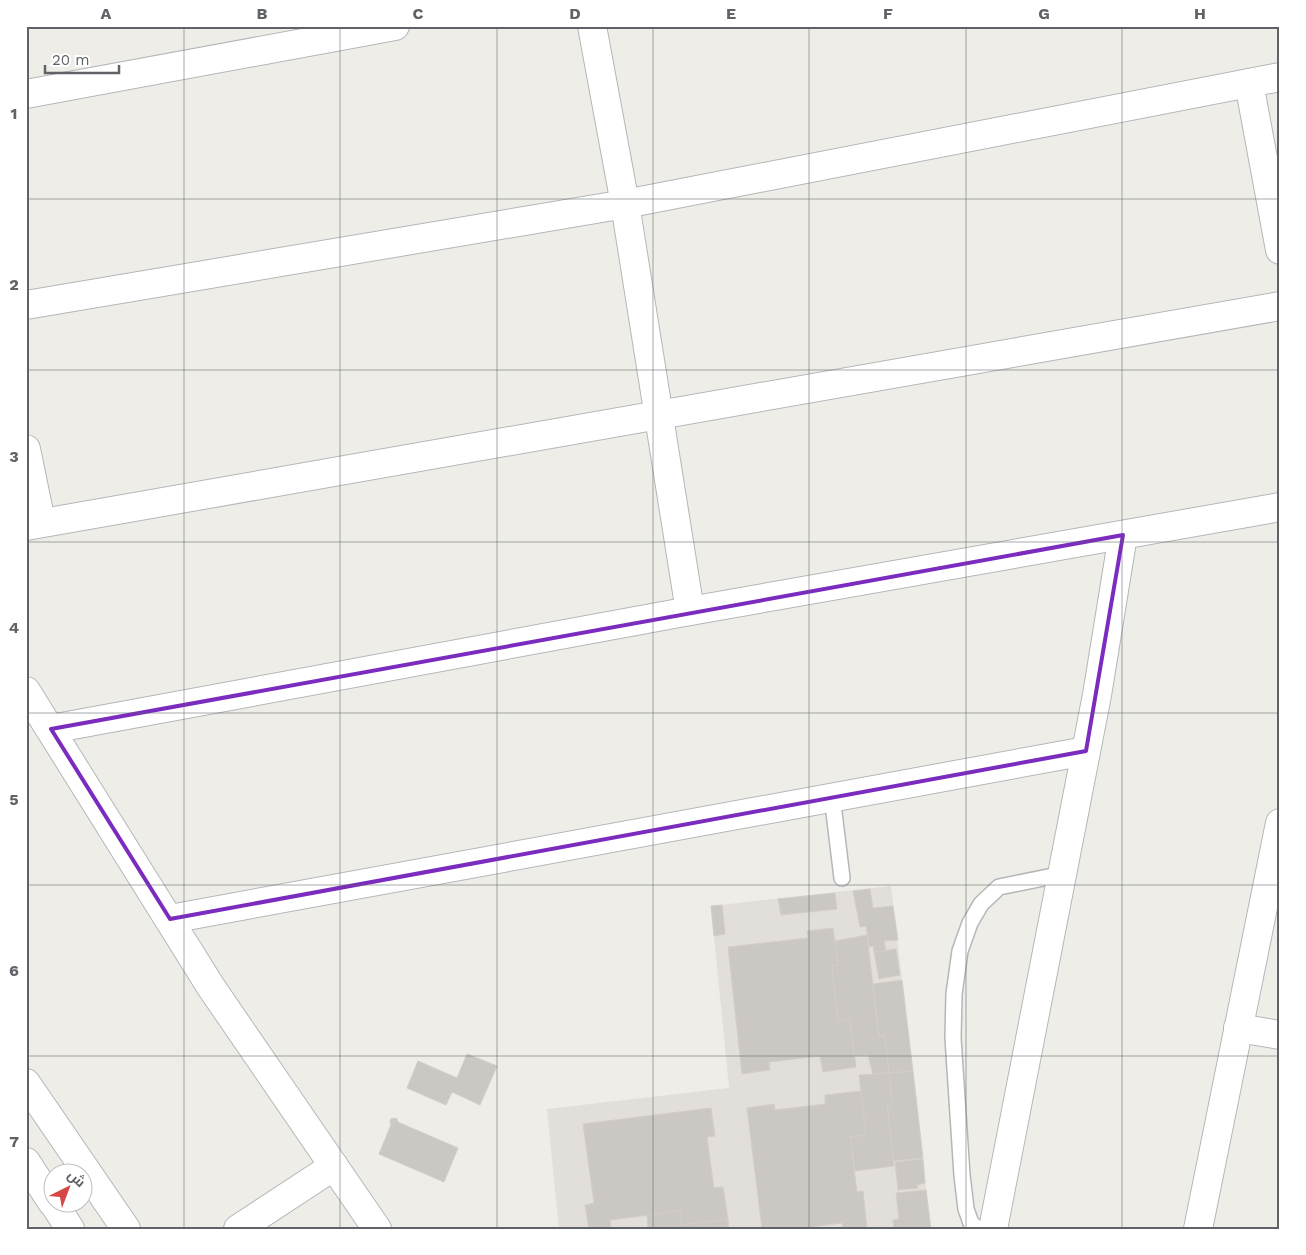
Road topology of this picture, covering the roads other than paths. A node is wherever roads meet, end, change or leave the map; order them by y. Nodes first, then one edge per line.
1 (394, 26) edge
2 (592, 26) edge
3 (1280, 77) edge
4 (1249, 83) junction
5 (26, 94) edge
6 (625, 204) junction
7 (1280, 250) edge
8 (26, 305) edge
9 (1280, 306) edge
10 (659, 414) junction
11 (26, 449) edge
12 (1280, 507) edge
13 (34, 524) edge
14 (1123, 535) junction
15 (690, 611) junction
16 (26, 691) edge
17 (51, 729) junction
18 (1086, 751) junction
19 (832, 796) junction
20 (1280, 823) edge
21 (1063, 874) junction
22 (842, 878) dead end
23 (170, 919) junction
24 (1238, 1028) junction
25 (1280, 1035) edge
26 (26, 1083) edge
27 (26, 1162) edge
28 (334, 1166) junction
29 (42, 1186) edge
30 (59, 1212) edge
31 (70, 1229) edge
32 (126, 1229) edge
33 (238, 1229) edge
34 (378, 1229) edge
35 (978, 1229) edge
36 (993, 1229) edge
37 (1198, 1229) edge

1 - 5 street
2 - 6 street
3 - 4 street
4 - 6 street
4 - 7 street
6 - 8 street
6 - 10 street
9 - 10 street
10 - 13 street
10 - 15 street
11 - 13 street
12 - 14 street
14 - 15 street
14 - 18 street
15 - 17 street
16 - 17 street
17 - 23 street
18 - 19 street
18 - 21 street
19 - 22 lane
19 - 23 street
20 - 24 street
21 - 35 lane
21 - 36 street
23 - 28 street
24 - 25 street
24 - 37 street
26 - 32 street
27 - 29 street
28 - 33 street
28 - 34 street
30 - 31 street

